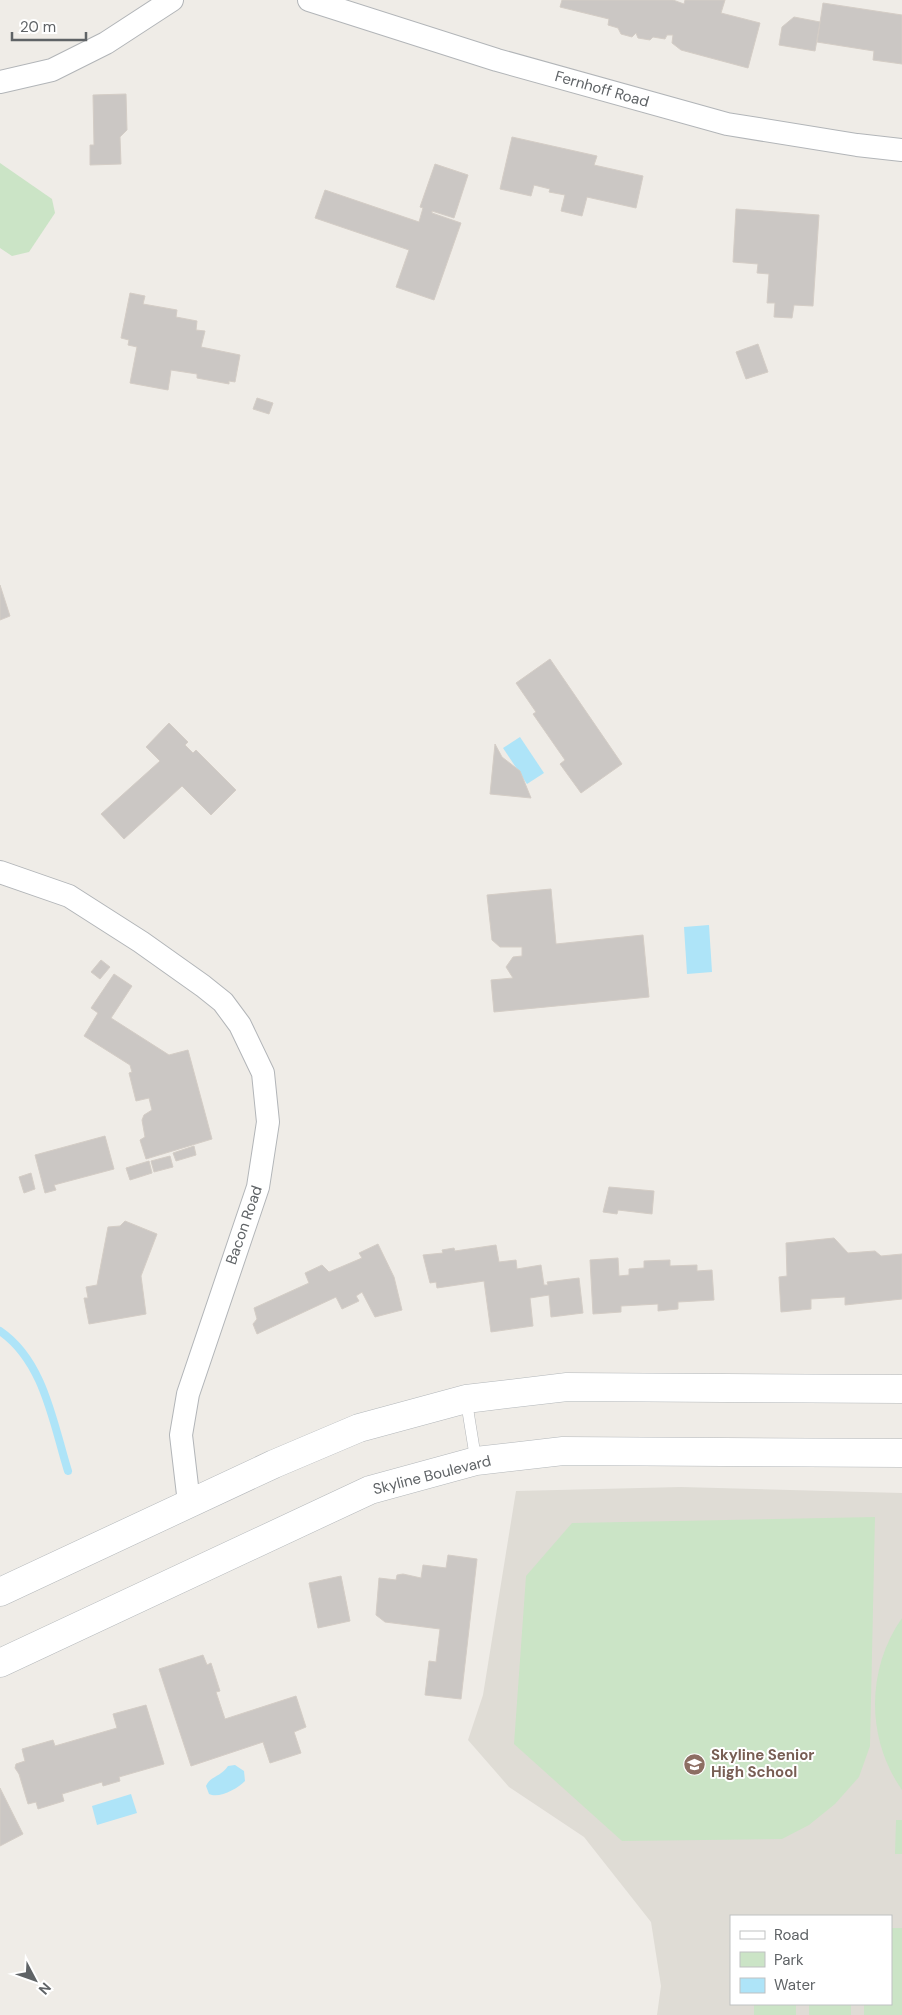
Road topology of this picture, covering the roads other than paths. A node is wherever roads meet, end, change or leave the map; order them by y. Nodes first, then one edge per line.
1 (172, 0) edge
2 (309, 0) edge
3 (0, 82) edge
4 (902, 150) edge
5 (0, 872) edge
6 (902, 1389) edge
7 (466, 1398) junction
8 (902, 1453) edge
9 (476, 1461) junction
10 (189, 1503) junction
11 (0, 1592) edge
12 (0, 1663) edge

1 - 3 street
2 - 4 street, Fernhoff Road
5 - 10 street, Bacon Road
6 - 7 main road
7 - 9 lane
7 - 10 main road
8 - 9 main road, Skyline Boulevard
9 - 12 main road, Skyline Boulevard
10 - 11 main road

